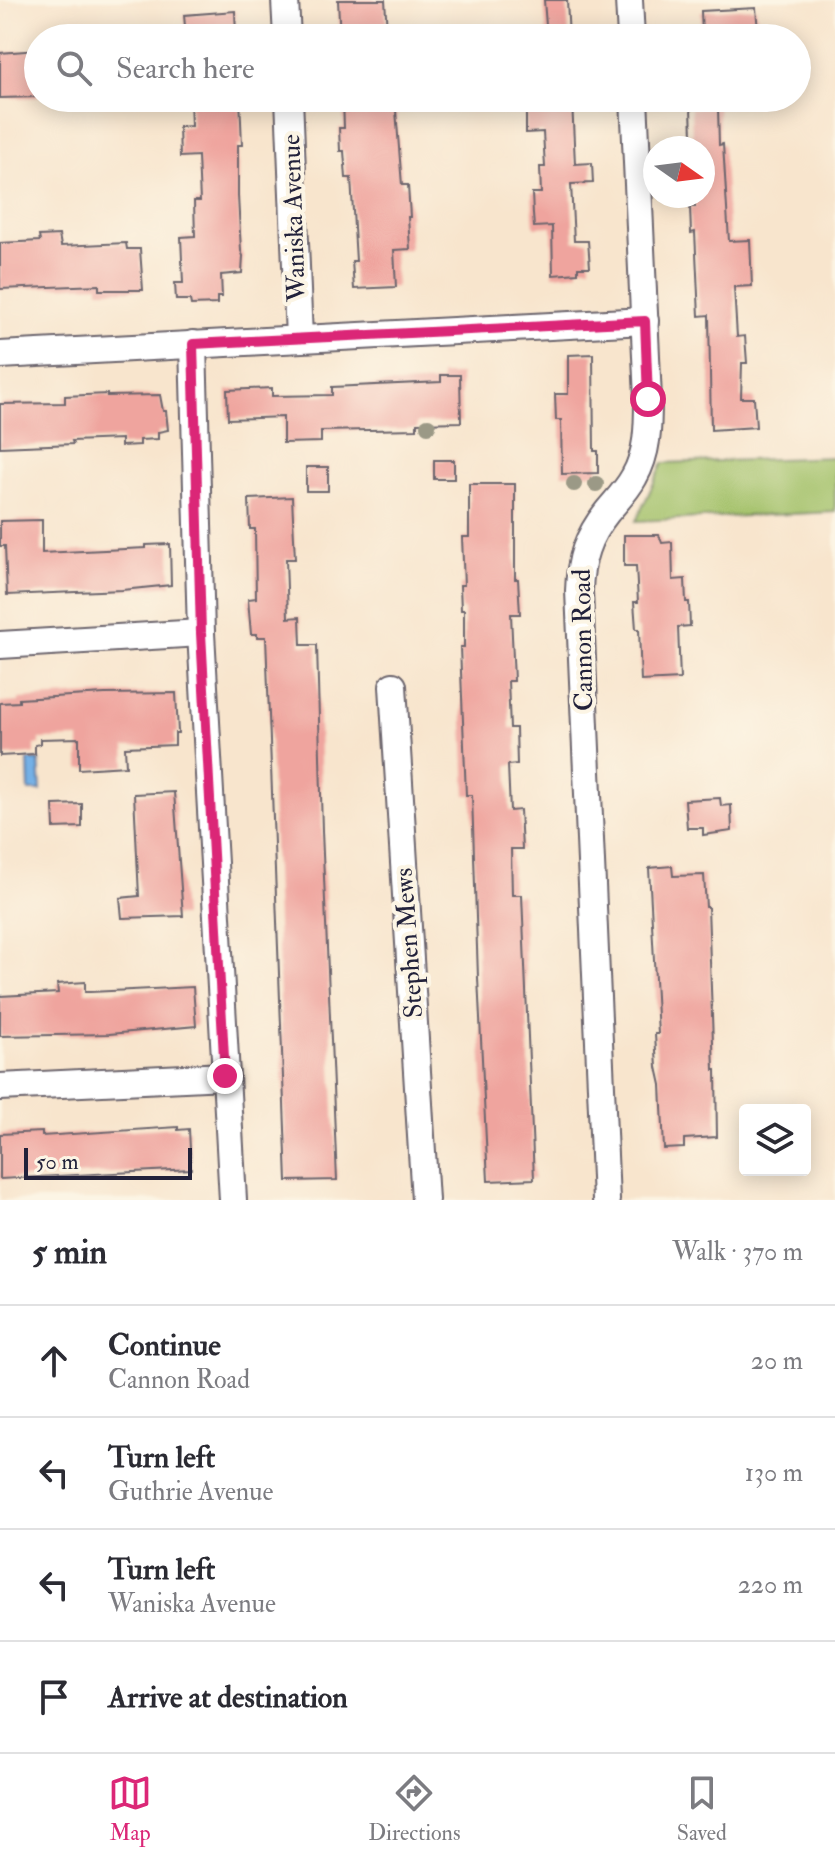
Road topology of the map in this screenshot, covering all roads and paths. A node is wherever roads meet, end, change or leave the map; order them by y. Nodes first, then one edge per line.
1 (285, 0) edge
2 (629, 0) edge
3 (286, 24) edge
4 (630, 24) edge
5 (290, 112) edge
6 (635, 112) edge
7 (645, 321) junction
8 (299, 338) junction
9 (193, 344) junction
10 (0, 355) edge
11 (201, 633) junction
12 (0, 645) edge
13 (393, 686) dead end
14 (225, 1076) junction
15 (0, 1087) edge
16 (233, 1200) edge
17 (425, 1200) edge
18 (606, 1200) edge

1 - 3 street
2 - 4 street
5 - 8 street, Waniska Avenue
6 - 7 street, Cannon Road
7 - 8 street
7 - 18 street, Cannon Road
8 - 9 street
9 - 10 street
9 - 11 street
11 - 12 street
11 - 14 street
13 - 17 street, Stephen Mews
14 - 15 street
14 - 16 street

